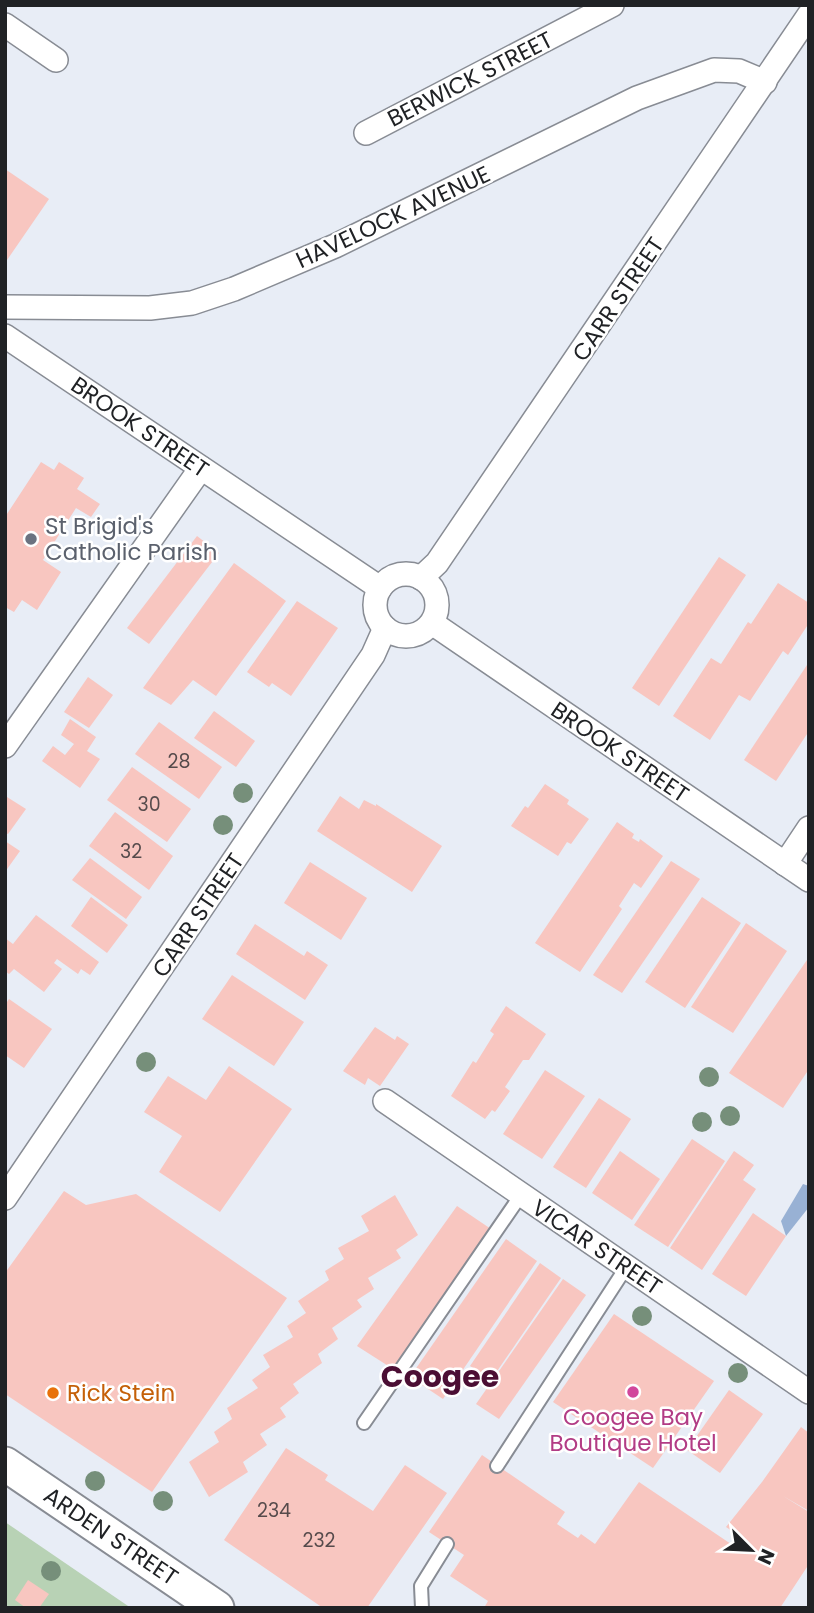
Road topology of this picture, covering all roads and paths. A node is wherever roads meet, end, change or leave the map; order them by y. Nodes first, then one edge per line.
1 (612, 5) edge
2 (809, 15) edge
3 (5, 25) edge
4 (56, 60) dead end
5 (765, 82) junction
6 (366, 133) dead end
7 (5, 307) edge
8 (10, 340) edge
9 (201, 468) junction
10 (421, 578) junction
11 (380, 588) junction
12 (432, 623) junction
13 (384, 628) junction
14 (5, 746) edge
15 (809, 828) edge
16 (785, 864) junction
17 (809, 880) edge
18 (385, 1101) dead end
19 (521, 1195) junction
20 (5, 1198) edge
21 (627, 1266) junction
22 (809, 1392) edge
23 (364, 1423) dead end
24 (5, 1464) edge
25 (497, 1466) dead end
26 (447, 1544) dead end
27 (217, 1608) edge
28 (422, 1608) edge

1 - 6 street, BERWICK STREET
2 - 5 street, CARR STREET
3 - 4 street
5 - 7 street, HAVELOCK AVENUE
5 - 10 street, CARR STREET
8 - 9 street, BROOK STREET
9 - 11 street, BROOK STREET
9 - 14 street
10 - 11 street
10 - 12 street
11 - 13 street
12 - 13 street
12 - 16 street, BROOK STREET
13 - 20 street, CARR STREET
15 - 16 street
16 - 17 street, BROOK STREET
18 - 19 street, VICAR STREET
19 - 21 street, VICAR STREET
19 - 23 lane
21 - 22 street, VICAR STREET
21 - 25 lane
24 - 27 main road, ARDEN STREET
26 - 28 lane

